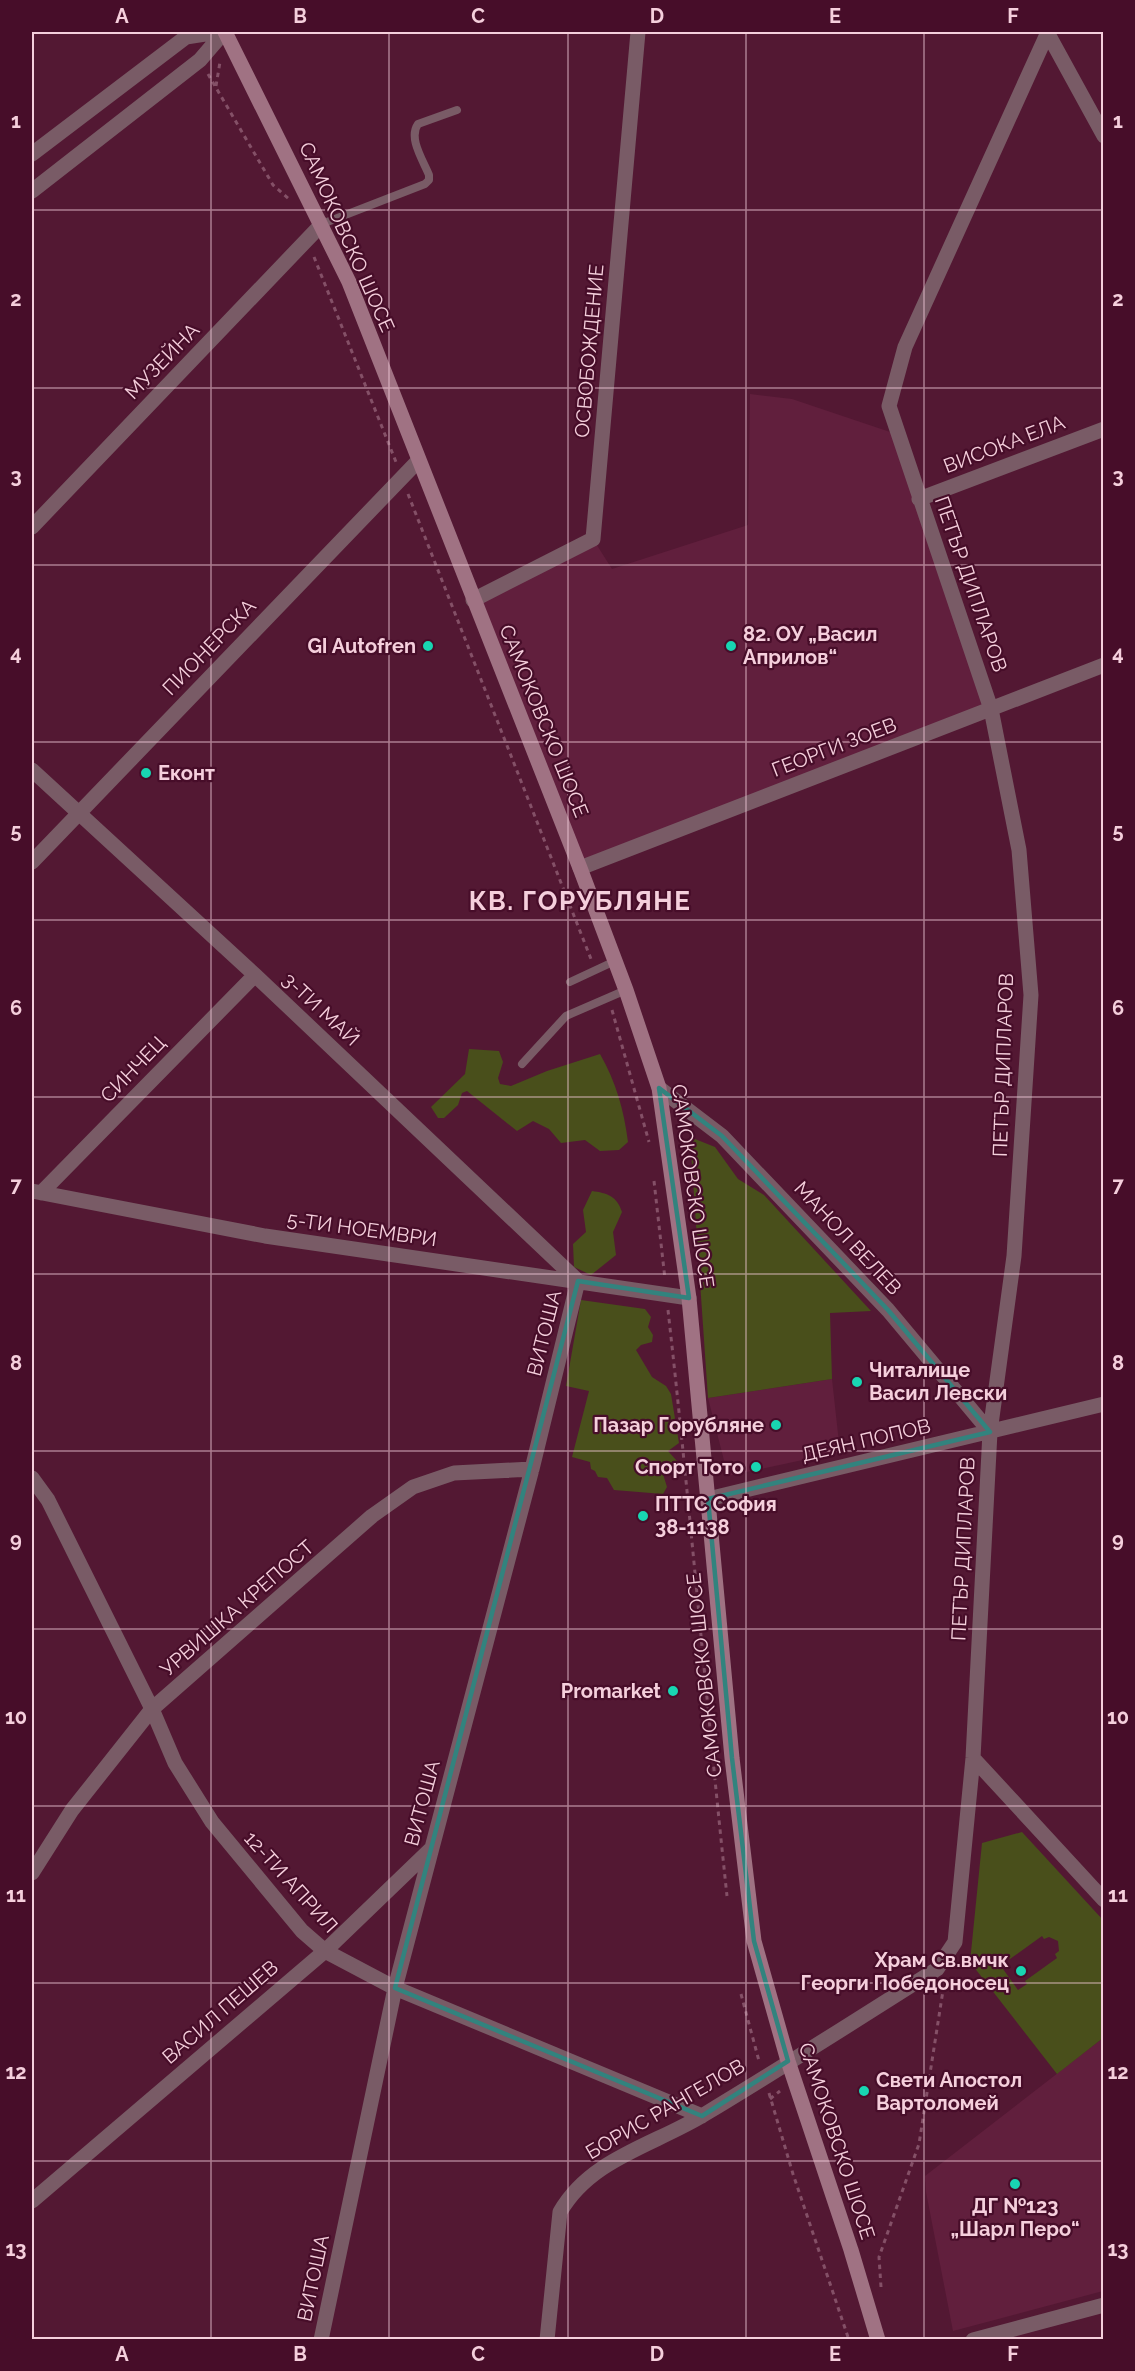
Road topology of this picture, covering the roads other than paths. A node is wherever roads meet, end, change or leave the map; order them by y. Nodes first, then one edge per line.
1 (218, 32) edge
2 (225, 32) edge
3 (638, 32) edge
4 (1048, 32) edge
5 (457, 110) dead end
6 (1104, 136) edge
7 (32, 154) edge
8 (32, 191) edge
9 (322, 224) junction
10 (1104, 429) edge
11 (418, 461) junction
12 (919, 499) junction
13 (32, 527) edge
14 (473, 600) junction
15 (1104, 665) edge
16 (992, 709) junction
17 (32, 770) edge
18 (77, 814) junction
19 (32, 862) edge
20 (580, 868) junction
21 (615, 961) junction
22 (255, 975) junction
23 (570, 982) dead end
24 (626, 990) junction
25 (522, 1064) dead end
26 (659, 1088) junction
27 (36, 1192) edge
28 (578, 1281) junction
29 (689, 1298) junction
30 (1104, 1404) edge
31 (990, 1432) junction
32 (532, 1469) junction
33 (32, 1478) edge
34 (708, 1499) junction
35 (152, 1709) junction
36 (973, 1758) junction
37 (431, 1849) junction
38 (32, 1873) edge
39 (1104, 1900) edge
40 (325, 1951) junction
41 (395, 1988) junction
42 (788, 2061) junction
43 (702, 2116) junction
44 (32, 2201) edge
45 (1104, 2305) edge
46 (321, 2340) edge
47 (547, 2340) edge
48 (878, 2340) edge
49 (973, 2340) edge

1 - 7 street
2 - 8 street
2 - 9 main road, САМОКОВСКО ШОСЕ
3 - 14 street, ОСВОБОЖДЕНИЕ
4 - 6 street
4 - 12 street, ПЕТЪР ДИПЛАРОВ
5 - 9 lane
9 - 11 main road, САМОКОВСКО ШОСЕ
9 - 13 street, МУЗЕЙНА
10 - 12 street, ВИСОКА ЕЛА
11 - 14 main road, САМОКОВСКО ШОСЕ
11 - 18 street, ПИОНЕРСКА
12 - 16 street, ПЕТЪР ДИПЛАРОВ
14 - 20 main road, САМОКОВСКО ШОСЕ
15 - 16 street, ГЕОРГИ ЗОЕВ
16 - 20 street, ГЕОРГИ ЗОЕВ
16 - 31 street, ПЕТЪР ДИПЛАРОВ
17 - 18 street, 3-ТИ МАЙ
18 - 19 street, ПИОНЕРСКА
18 - 22 street, 3-ТИ МАЙ
20 - 21 main road, САМОКОВСКО ШОСЕ
21 - 23 lane
21 - 24 main road, САМОКОВСКО ШОСЕ
22 - 27 street, СИНЧЕЦ
22 - 28 street, 3-ТИ МАЙ
24 - 25 lane
24 - 26 main road, САМОКОВСКО ШОСЕ
26 - 29 main road, САМОКОВСКО ШОСЕ
26 - 31 street, МАНОЛ ВЕЛЕВ
27 - 28 street, 5-ТИ НОЕМВРИ
28 - 29 street, 5-ТИ НОЕМВРИ
28 - 32 street, ВИТОША
29 - 34 main road, САМОКОВСКО ШОСЕ
30 - 31 street, ДЕЯН ПОПОВ
31 - 34 street, ДЕЯН ПОПОВ
31 - 36 street, ПЕТЪР ДИПЛАРОВ
32 - 35 street, УРВИШКА КРЕПОСТ
32 - 37 street, ВИТОША
33 - 35 street, 12-ТИ АПРИЛ
34 - 42 main road, САМОКОВСКО ШОСЕ
35 - 38 street, УРВИШКА КРЕПОСТ
35 - 40 street, 12-ТИ АПРИЛ
36 - 39 street
36 - 42 street, ПЕТЪР ДИПЛАРОВ
37 - 40 street, ВАСИЛ ПЕШЕВ
37 - 41 street, ВИТОША
40 - 41 street, 12-ТИ АПРИЛ
40 - 44 street, ВАСИЛ ПЕШЕВ
41 - 43 street, 12-ТИ АПРИЛ
41 - 46 street, ВИТОША
42 - 43 street, БОРИС РАНГЕЛОВ
42 - 48 main road, САМОКОВСКО ШОСЕ
43 - 47 street, БОРИС РАНГЕЛОВ
45 - 49 street

